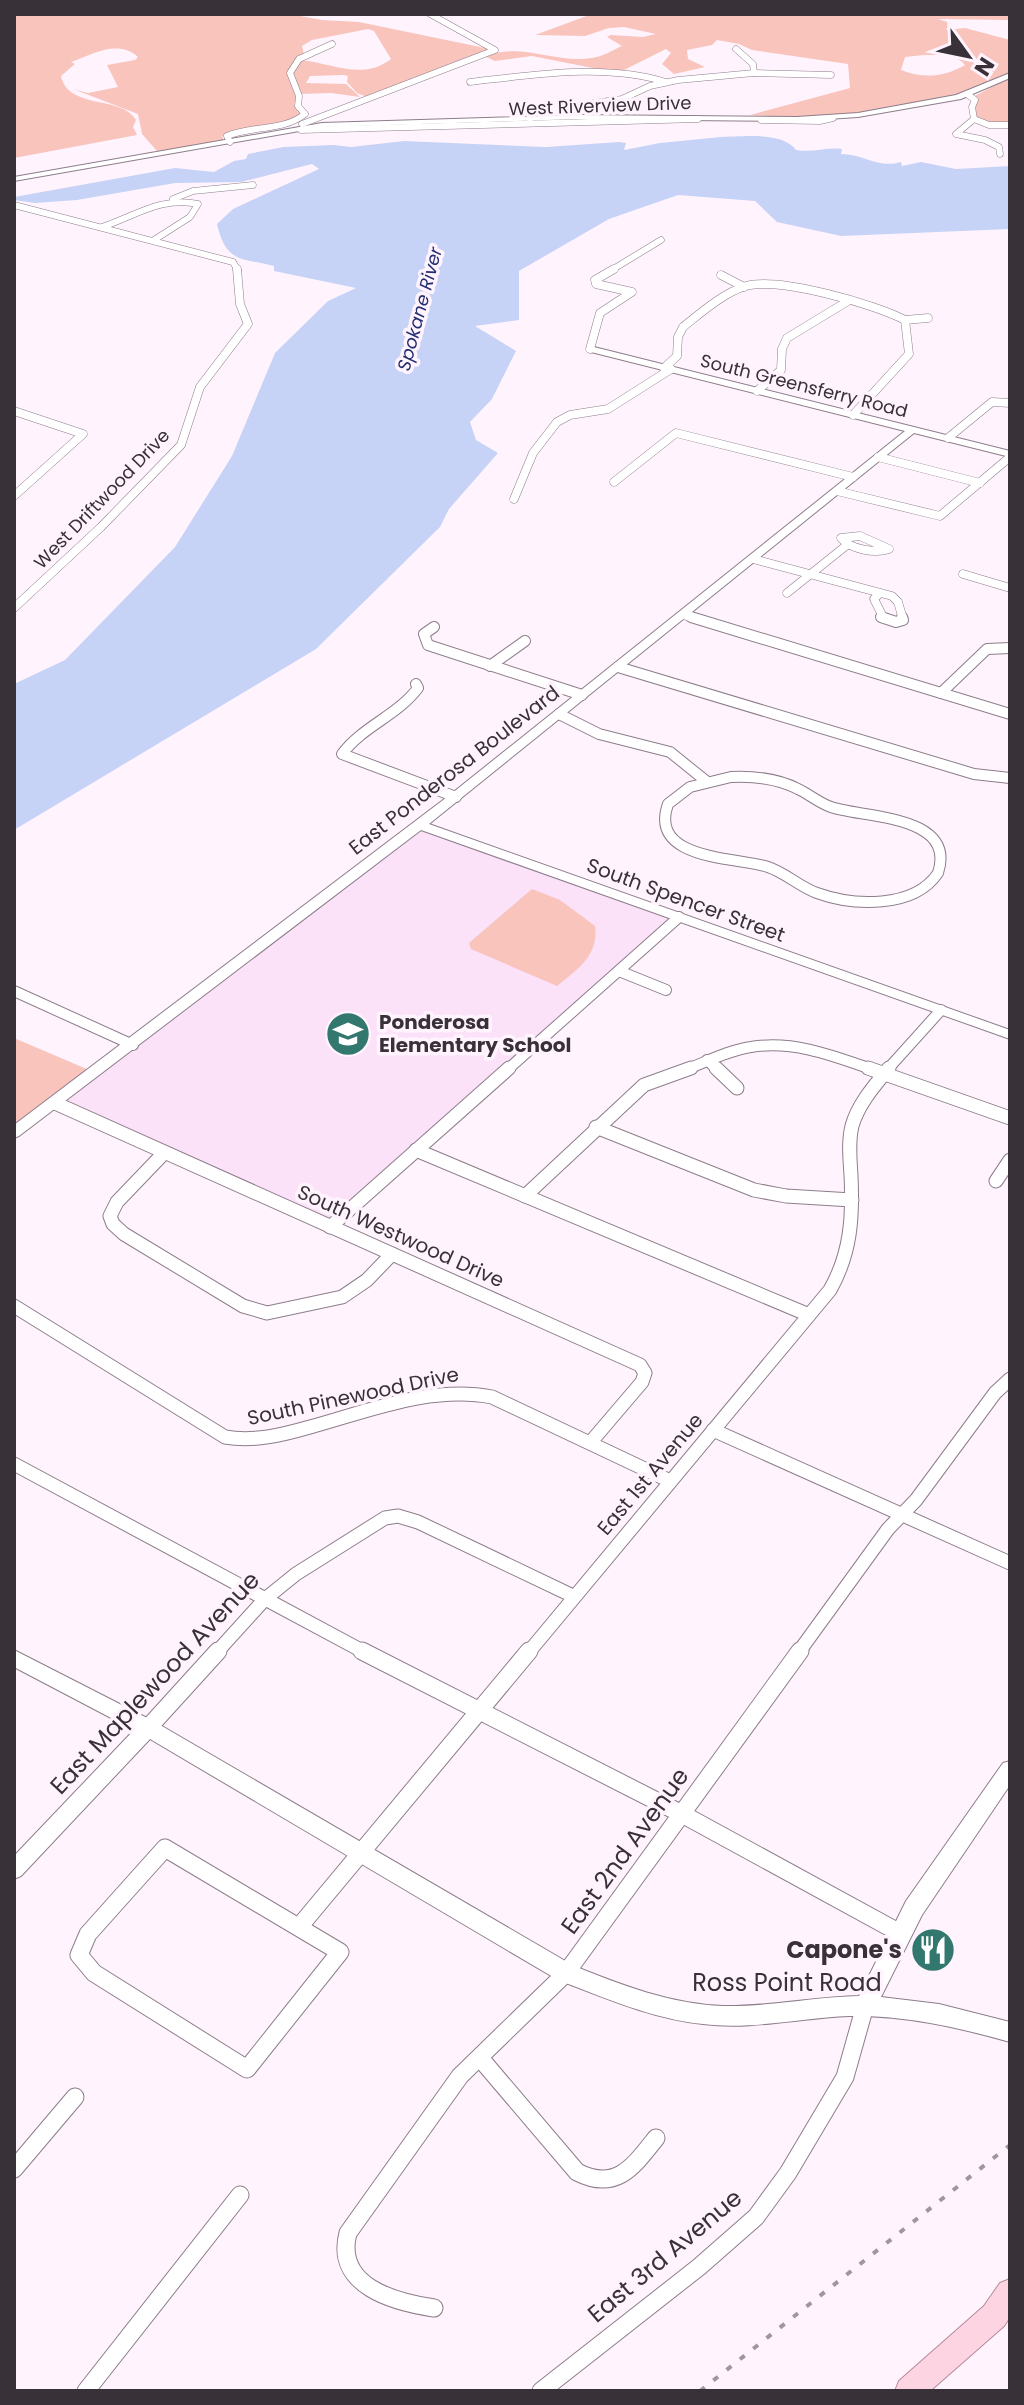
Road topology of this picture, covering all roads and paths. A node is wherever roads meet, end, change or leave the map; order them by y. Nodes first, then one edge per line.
1 (430, 14) edge
2 (332, 44) dead end
3 (736, 49) dead end
4 (754, 73) junction
5 (831, 75) dead end
6 (1010, 75) edge
7 (470, 82) dead end
8 (666, 82) junction
9 (967, 94) junction
10 (623, 118) junction
11 (535, 119) junction
12 (974, 119) junction
13 (1010, 125) edge
14 (364, 126) junction
15 (288, 130) junction
16 (230, 142) junction
17 (1000, 154) dead end
18 (14, 179) edge
19 (253, 185) dead end
20 (170, 200) junction
21 (14, 205) edge
22 (102, 227) junction
23 (154, 240) junction
24 (661, 240) dead end
25 (721, 275) dead end
26 (744, 287) junction
27 (848, 301) junction
28 (928, 318) dead end
29 (905, 320) junction
30 (590, 349) joint
31 (667, 368) junction
32 (757, 391) junction
33 (1010, 403) edge
34 (14, 411) edge
35 (853, 415) junction
36 (912, 430) junction
37 (948, 438) junction
38 (1010, 456) edge
39 (878, 457) junction
40 (853, 477) junction
41 (614, 482) dead end
42 (980, 483) junction
43 (837, 491) junction
44 (14, 496) edge
45 (514, 499) dead end
46 (847, 545) dead end
47 (753, 559) junction
48 (811, 574) junction
49 (963, 574) dead end
50 (1010, 588) edge
51 (787, 593) dead end
52 (880, 593) dead end
53 (15, 605) edge
54 (683, 615) junction
55 (434, 627) dead end
56 (525, 641) dead end
57 (1010, 648) edge
58 (490, 666) junction
59 (618, 667) junction
60 (416, 684) dead end
61 (941, 693) junction
62 (582, 695) junction
63 (559, 714) junction
64 (1010, 714) edge
65 (1010, 778) edge
66 (706, 781) junction
67 (456, 797) junction
68 (419, 825) junction
69 (679, 917) junction
70 (619, 971) junction
71 (666, 990) dead end
72 (14, 991) edge
73 (941, 1010) junction
74 (1010, 1035) edge
75 (133, 1045) junction
76 (707, 1060) junction
77 (887, 1073) junction
78 (737, 1088) dead end
79 (55, 1103) junction
80 (1010, 1118) edge
81 (596, 1127) junction
82 (14, 1133) edge
83 (416, 1150) junction
84 (164, 1153) junction
85 (1010, 1160) edge
86 (996, 1181) dead end
87 (525, 1196) junction
88 (852, 1200) junction
89 (330, 1227) junction
90 (392, 1254) junction
91 (14, 1306) edge
92 (809, 1315) junction
93 (1010, 1379) edge
94 (713, 1430) junction
95 (590, 1443) junction
96 (14, 1464) edge
97 (670, 1481) junction
98 (901, 1515) junction
99 (1010, 1563) edge
100 (573, 1596) junction
101 (265, 1599) junction
102 (14, 1658) edge
103 (480, 1711) junction
104 (148, 1728) junction
105 (1010, 1769) edge
106 (682, 1814) junction
107 (361, 1852) junction
108 (14, 1870) edge
109 (299, 1927) junction
110 (900, 1933) junction
111 (566, 1973) junction
112 (865, 2006) junction
113 (1010, 2032) edge
114 (480, 2058) junction
115 (75, 2097) dead end
116 (656, 2138) dead end
117 (14, 2169) edge
118 (240, 2195) dead end
119 (1005, 2306) edge
120 (434, 2308) dead end
121 (86, 2391) edge
122 (541, 2391) edge
123 (909, 2391) edge

1 - 15 street
2 - 16 street
3 - 4 street
4 - 5 street
4 - 8 street
6 - 9 street, West Riverview Drive
7 - 8 street
8 - 11 street
9 - 10 street, West Riverview Drive
9 - 12 street
10 - 11 street, West Riverview Drive
10 - 14 street, West Riverview Drive
11 - 14 street, West Riverview Drive
12 - 13 street
12 - 17 street
14 - 15 street, West Riverview Drive
15 - 16 street, West Riverview Drive
16 - 18 street, West Riverview Drive
19 - 20 street
20 - 22 street
20 - 23 street
21 - 22 street
22 - 23 street
23 - 53 street, West Driftwood Drive
24 - 30 street
25 - 26 street
26 - 27 street
26 - 31 street
27 - 29 street
27 - 32 street
28 - 29 street
29 - 35 street
30 - 31 street, South Greensferry Road
31 - 32 street, South Greensferry Road
31 - 45 street
32 - 35 street, South Greensferry Road
33 - 37 street
34 - 44 street
35 - 36 street, South Greensferry Road
36 - 37 street, South Greensferry Road
36 - 39 street, East Ponderosa Boulevard
37 - 38 street, South Greensferry Road
38 - 42 street
39 - 40 street, East Ponderosa Boulevard
39 - 42 street
40 - 41 street
40 - 43 street, East Ponderosa Boulevard
42 - 43 street
43 - 47 street, East Ponderosa Boulevard
46 - 48 street
47 - 48 street
47 - 54 street, East Ponderosa Boulevard
48 - 51 street
48 - 52 street
49 - 50 street
54 - 59 street, East Ponderosa Boulevard
54 - 61 street
55 - 58 street
56 - 58 street
57 - 61 street
58 - 62 street
59 - 62 street, East Ponderosa Boulevard
59 - 65 street
60 - 67 street
61 - 64 street
62 - 63 street, East Ponderosa Boulevard
63 - 66 street
63 - 67 street, East Ponderosa Boulevard
66 - 66 street
67 - 68 street, East Ponderosa Boulevard
68 - 69 street, South Spencer Street
68 - 75 street, East Ponderosa Boulevard
69 - 70 street
69 - 73 street, South Spencer Street
70 - 71 street
70 - 83 street
72 - 75 street
73 - 74 street, South Spencer Street
73 - 77 street, East 1st Avenue
75 - 79 street, East Ponderosa Boulevard
76 - 77 street
76 - 78 street
76 - 81 street
77 - 80 street
77 - 88 street, East 1st Avenue
79 - 82 street, East Ponderosa Boulevard
79 - 84 street, South Westwood Drive
81 - 87 street
81 - 88 street
83 - 87 street
83 - 89 street
84 - 89 street, South Westwood Drive
84 - 90 street
85 - 86 street
87 - 92 street
88 - 92 street, East 1st Avenue
89 - 90 street, South Westwood Drive
90 - 95 street, South Westwood Drive
91 - 95 street, South Pinewood Drive
92 - 94 street, East 1st Avenue
93 - 98 street, East 2nd Avenue
94 - 97 street, East 1st Avenue
94 - 98 street
95 - 97 street, South Pinewood Drive
96 - 101 street
97 - 100 street, East 1st Avenue
98 - 99 street
98 - 106 street, East 2nd Avenue
100 - 101 street, East Maplewood Avenue
100 - 103 street, East 1st Avenue
101 - 103 street
101 - 104 street, East Maplewood Avenue
102 - 104 street, Ross Point Road
103 - 106 street
103 - 107 street, East 1st Avenue
104 - 107 street, Ross Point Road
104 - 108 street, East Maplewood Avenue
105 - 110 street, East 3rd Avenue
106 - 110 street
106 - 111 street, East 2nd Avenue
107 - 109 street, East 1st Avenue
107 - 111 street, Ross Point Road
109 - 109 street
110 - 112 street, East 3rd Avenue
111 - 112 street, Ross Point Road
111 - 114 street, East 2nd Avenue
112 - 113 street, Ross Point Road
112 - 122 street, East 3rd Avenue
114 - 116 street
114 - 120 street, East 2nd Avenue
115 - 117 street
118 - 121 street
119 - 123 main road

